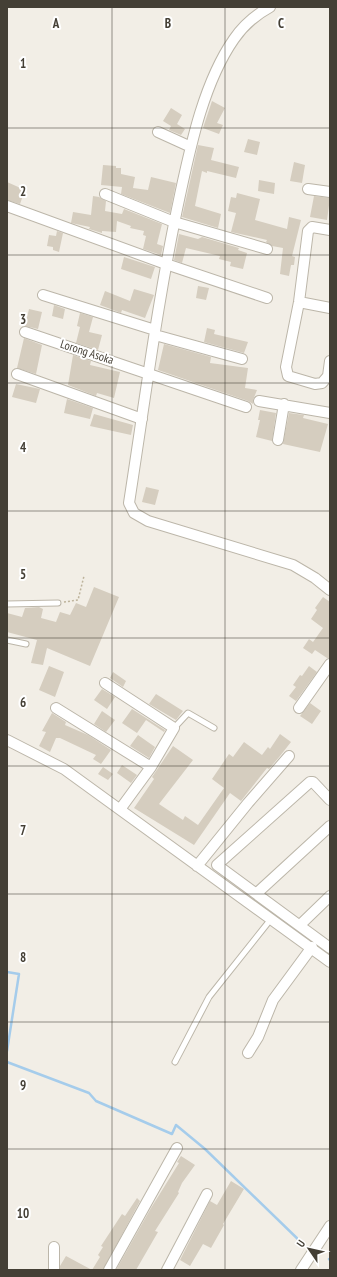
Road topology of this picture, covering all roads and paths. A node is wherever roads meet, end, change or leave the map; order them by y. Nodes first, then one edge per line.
1 (270, 7) edge
2 (158, 132) dead end
3 (191, 147) junction
4 (308, 189) dead end
5 (330, 192) edge
6 (105, 194) dead end
7 (7, 206) edge
8 (174, 222) junction
9 (330, 230) edge
10 (267, 249) dead end
11 (166, 264) junction
12 (43, 295) dead end
13 (267, 298) dead end
14 (299, 302) junction
15 (330, 308) edge
16 (25, 332) dead end
17 (155, 333) junction
18 (242, 359) dead end
19 (330, 361) edge
20 (149, 373) junction
21 (17, 374) dead end
22 (259, 401) dead end
23 (284, 404) junction
24 (246, 407) dead end
25 (330, 412) edge
26 (142, 419) junction
27 (278, 440) dead end
28 (84, 576) dead end
29 (330, 590) edge
30 (58, 603) joint
31 (7, 604) edge
32 (7, 640) edge
33 (26, 644) dead end
34 (330, 664) edge
35 (105, 683) dead end
36 (56, 708) dead end
37 (299, 708) dead end
38 (174, 728) junction
39 (214, 728) dead end
40 (7, 740) edge
41 (289, 756) dead end
42 (151, 767) junction
43 (330, 800) edge
44 (121, 808) junction
45 (330, 826) edge
46 (197, 866) junction
47 (257, 893) junction
48 (330, 896) edge
49 (271, 919) junction
50 (300, 925) junction
51 (312, 947) junction
52 (330, 948) edge
53 (330, 962) edge
54 (248, 1053) dead end
55 (175, 1062) dead end
56 (177, 1148) dead end
57 (207, 1194) dead end
58 (330, 1226) edge
59 (54, 1247) dead end
60 (54, 1270) edge
61 (109, 1270) edge
62 (167, 1270) edge
63 (301, 1270) edge

1 - 3 street
2 - 3 street
3 - 8 street
4 - 5 street
6 - 8 street
7 - 11 street
8 - 10 street
8 - 11 street
9 - 14 street
11 - 13 street
11 - 17 street
12 - 17 street
14 - 15 street
14 - 19 street
16 - 20 street, Lorong Asoka
17 - 18 street
17 - 20 street
20 - 24 street, Lorong Asoka
20 - 26 street
21 - 26 street
22 - 23 street
23 - 25 street
23 - 27 street
26 - 29 street
28 - 30 path
30 - 31 lane
32 - 33 lane
34 - 37 street
35 - 38 street
36 - 42 street
38 - 39 lane
38 - 42 street
40 - 44 street
41 - 46 street
42 - 44 street
43 - 47 street
44 - 46 street
45 - 47 street
46 - 49 street
47 - 50 street
48 - 50 street
49 - 51 street
49 - 55 lane
50 - 52 street
51 - 53 street
51 - 54 street
56 - 61 street
57 - 62 street
58 - 63 street
59 - 60 street

